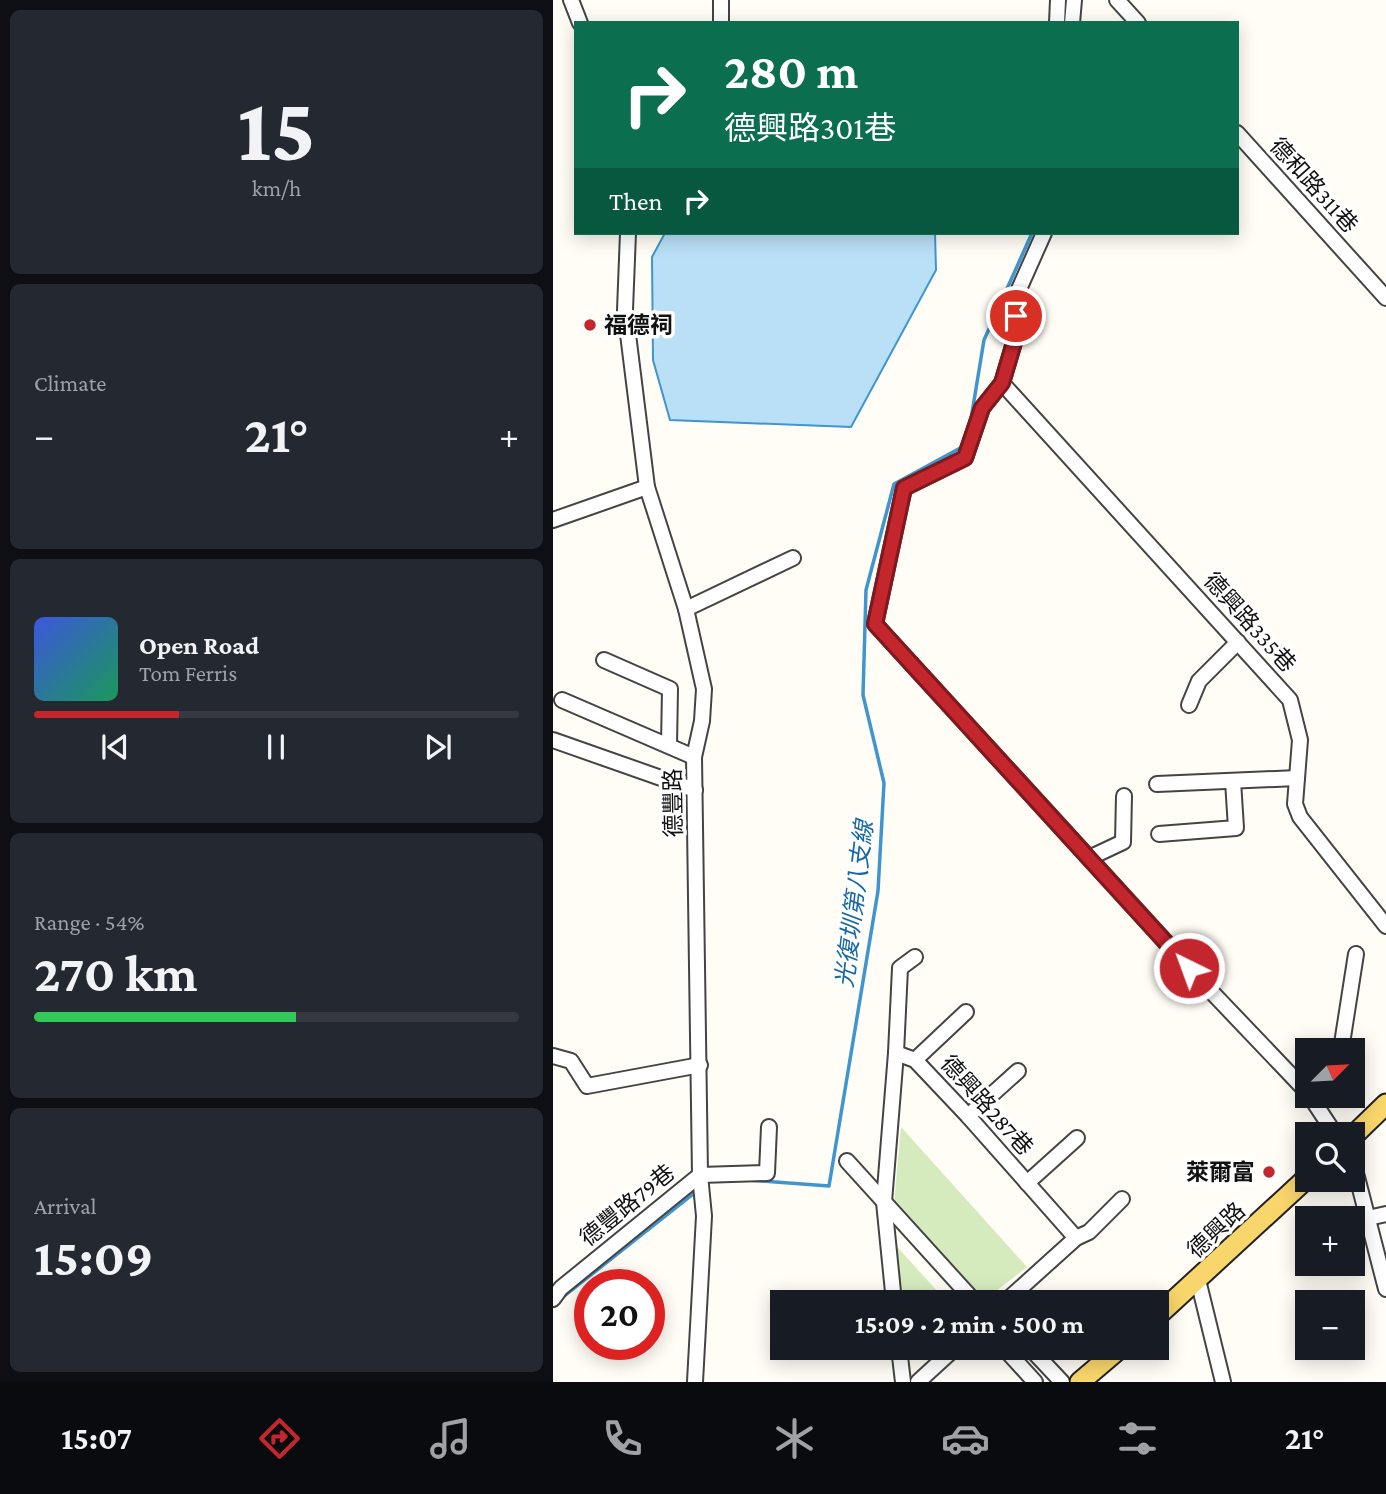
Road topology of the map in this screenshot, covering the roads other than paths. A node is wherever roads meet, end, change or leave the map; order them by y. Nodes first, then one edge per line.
1 (571, 0) edge
2 (721, 0) edge
3 (1058, 0) edge
4 (1074, 0) edge
5 (1117, 0) edge
6 (579, 21) edge
7 (721, 21) edge
8 (1057, 21) edge
9 (1072, 21) edge
10 (1135, 21) edge
11 (1239, 135) edge
12 (628, 235) edge
13 (1043, 235) edge
14 (1386, 298) edge
15 (1002, 383) junction
16 (647, 487) junction
17 (553, 520) edge
18 (793, 558) dead end
19 (686, 609) junction
20 (1238, 642) junction
21 (604, 660) dead end
22 (562, 699) dead end
23 (1189, 705) dead end
24 (553, 740) edge
25 (669, 745) junction
26 (694, 758) junction
27 (1297, 778) junction
28 (1233, 780) junction
29 (1157, 784) dead end
30 (695, 790) junction
31 (1125, 796) dead end
32 (1159, 834) dead end
33 (1089, 859) junction
34 (1386, 926) edge
35 (1356, 954) dead end
36 (915, 957) dead end
37 (966, 1012) dead end
38 (1343, 1038) edge
39 (896, 1053) junction
40 (553, 1056) edge
41 (915, 1060) junction
42 (700, 1065) junction
43 (1018, 1071) dead end
44 (1295, 1077) edge
45 (1386, 1104) edge
46 (968, 1116) junction
47 (1365, 1124) edge
48 (769, 1126) dead end
49 (1077, 1138) dead end
50 (847, 1161) dead end
51 (700, 1175) junction
52 (1027, 1183) junction
53 (1295, 1189) edge
54 (1360, 1192) edge
55 (1122, 1199) dead end
56 (884, 1202) junction
57 (1386, 1213) edge
58 (1368, 1218) junction
59 (1076, 1238) junction
60 (1198, 1280) junction
61 (1386, 1289) edge
62 (893, 1290) edge
63 (964, 1290) edge
64 (1019, 1290) edge
65 (553, 1299) edge
66 (1169, 1305) edge
67 (900, 1360) edge
68 (942, 1360) edge
69 (1015, 1360) edge
70 (1041, 1360) edge
71 (1106, 1360) edge
72 (695, 1382) edge
73 (903, 1382) edge
74 (918, 1382) edge
75 (1034, 1382) edge
76 (1062, 1382) edge
77 (1080, 1382) edge
78 (1223, 1382) edge

1 - 6 street
2 - 7 street
3 - 8 street
4 - 9 street
5 - 10 street
11 - 14 street, 德和路311巷
12 - 16 street, 德豐路
13 - 15 street
15 - 20 street, 德興路335巷
15 - 33 street
16 - 17 street
16 - 19 street, 德豐路
18 - 19 street
19 - 26 street, 德豐路
20 - 23 street
20 - 27 street, 德興路335巷
21 - 25 street
22 - 25 street
24 - 30 street
25 - 26 street
26 - 30 street, 德豐路
27 - 28 street
27 - 34 street, 德興路335巷
28 - 29 street
28 - 32 street
30 - 42 street, 德豐路
31 - 33 street
33 - 44 street
35 - 38 street
36 - 39 street
37 - 41 street
39 - 41 street, 德興路287巷
39 - 56 street
40 - 42 street
41 - 46 street, 德興路287巷
42 - 51 street, 德豐路
43 - 46 street
45 - 47 main road
46 - 52 street, 德興路287巷
48 - 51 street
49 - 52 street
50 - 56 street
51 - 65 street, 德豐路79巷
51 - 72 street, 德豐路
52 - 59 street, 德興路287巷
53 - 60 main road, 德興路
54 - 58 street
55 - 59 street
56 - 62 street
56 - 63 street
57 - 58 street
58 - 61 street
59 - 64 street
60 - 66 main road, 德興路
60 - 78 street
67 - 73 street
68 - 74 street
69 - 75 street
70 - 76 street
71 - 77 main road

